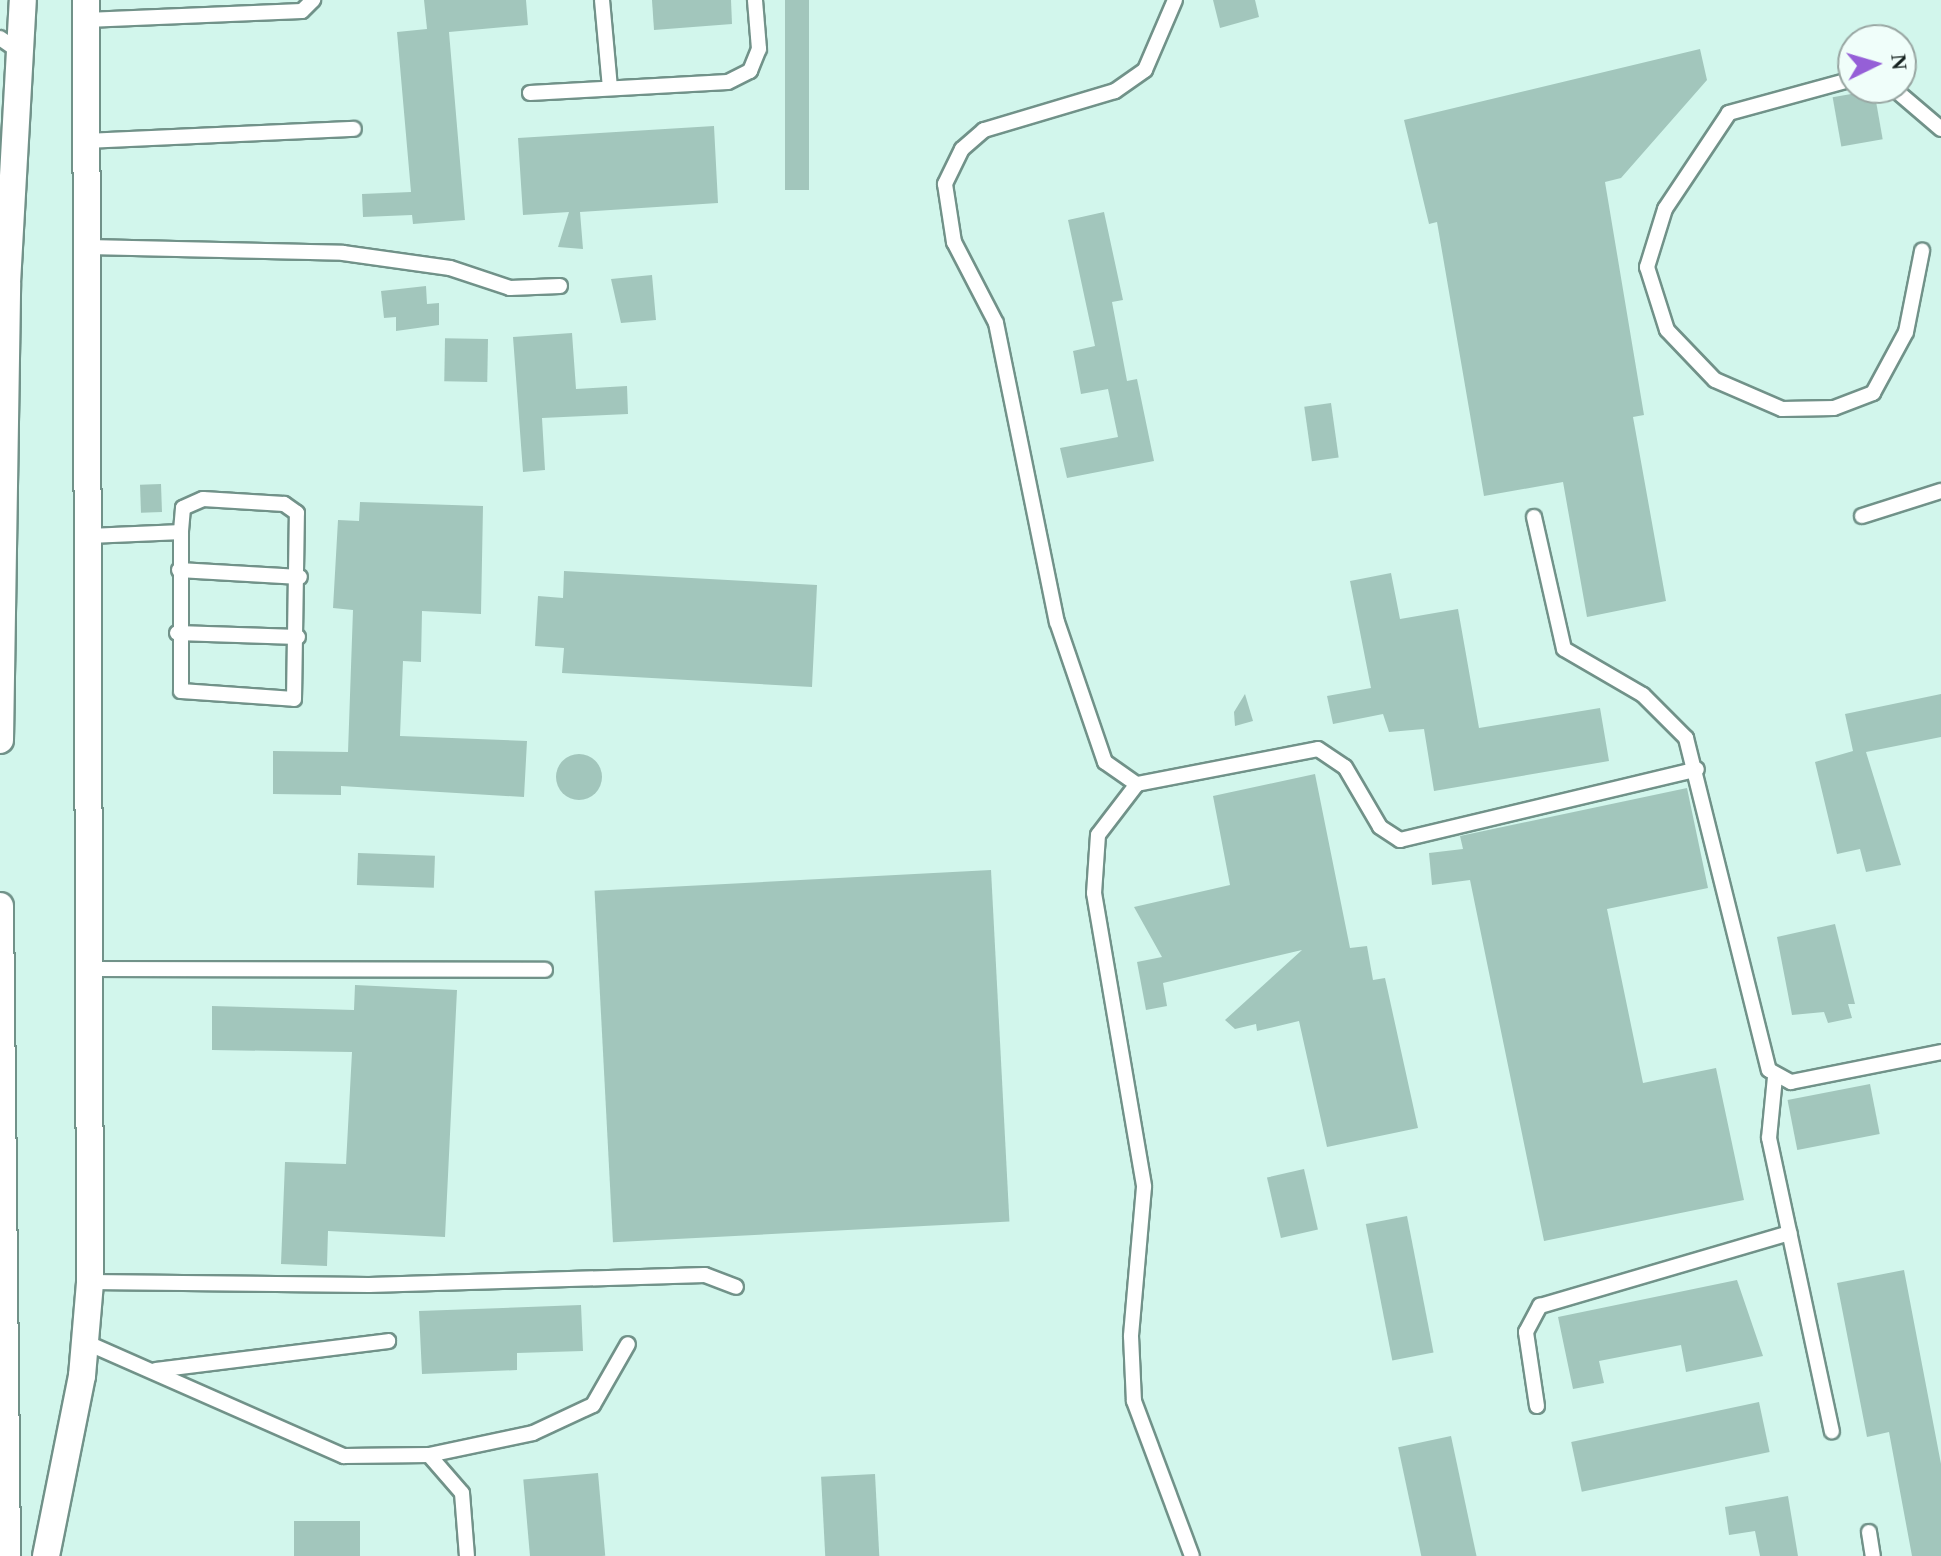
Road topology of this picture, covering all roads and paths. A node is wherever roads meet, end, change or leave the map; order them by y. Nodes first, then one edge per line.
1 (23, 0) edge
2 (313, 0) edge
3 (602, 0) edge
4 (755, 0) edge
5 (1175, 0) edge
6 (86, 10) edge
7 (10, 45) edge
8 (1837, 83) edge
9 (610, 88) junction
10 (530, 93) dead end
11 (1912, 104) edge
12 (354, 129) dead end
13 (1941, 129) edge
14 (87, 141) junction
15 (88, 247) junction
16 (1922, 251) dead end
17 (560, 286) dead end
18 (2, 395) edge
19 (1941, 491) edge
20 (1862, 516) dead end
21 (1534, 517) dead end
22 (181, 532) junction
23 (90, 536) junction
24 (179, 570) junction
25 (300, 577) junction
26 (177, 633) junction
27 (298, 637) junction
28 (0, 740) edge
29 (1697, 769) junction
30 (1137, 784) junction
31 (0, 906) edge
32 (92, 969) junction
33 (545, 970) dead end
34 (1941, 1052) edge
35 (1775, 1077) junction
36 (2, 1104) edge
37 (1790, 1233) junction
38 (90, 1282) junction
39 (736, 1287) dead end
40 (388, 1341) dead end
41 (85, 1342) junction
42 (628, 1344) dead end
43 (152, 1370) junction
44 (1537, 1406) dead end
45 (1832, 1431) dead end
46 (429, 1455) junction
47 (5, 1470) edge
48 (1869, 1532) dead end
49 (7, 1556) edge
50 (46, 1556) edge
51 (467, 1556) edge
52 (1192, 1556) edge
53 (1873, 1556) edge

1 - 7 street
2 - 6 lane
3 - 9 lane
4 - 9 lane
5 - 30 lane
6 - 14 street
7 - 18 street
8 - 16 lane
9 - 10 lane
11 - 13 lane
12 - 14 lane
14 - 15 street
15 - 17 lane
15 - 23 street
18 - 28 street
19 - 20 lane
21 - 29 lane
22 - 23 lane
22 - 24 lane
22 - 25 lane
23 - 32 street
24 - 25 lane
24 - 26 lane
25 - 27 lane
26 - 27 lane
26 - 27 lane
29 - 30 lane
29 - 35 lane
30 - 52 lane
31 - 36 street
32 - 33 lane
32 - 38 street
34 - 35 lane
35 - 37 lane
36 - 47 street
37 - 44 lane
37 - 45 lane
38 - 39 lane
38 - 41 street
40 - 43 lane
41 - 43 lane
41 - 50 street
42 - 46 lane
43 - 46 lane
46 - 51 lane
47 - 49 street
48 - 53 lane

